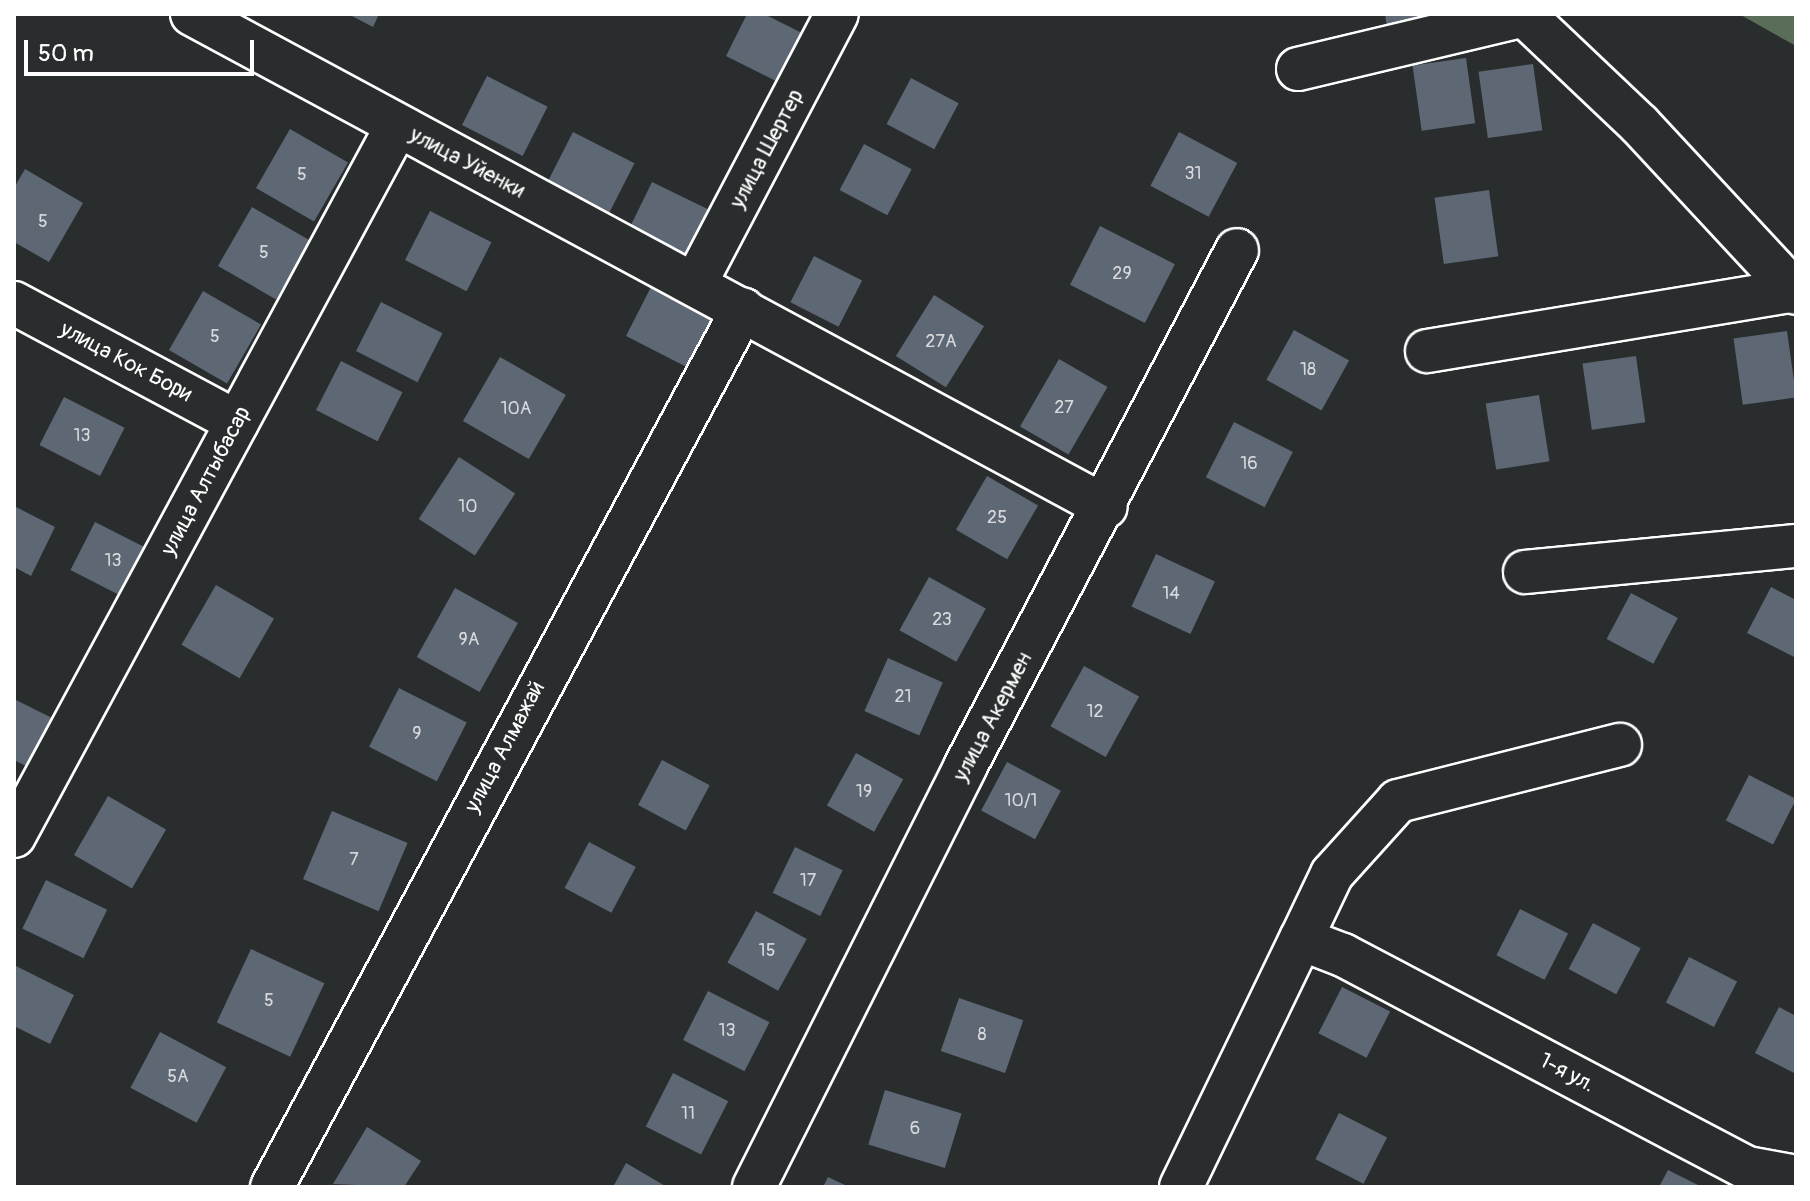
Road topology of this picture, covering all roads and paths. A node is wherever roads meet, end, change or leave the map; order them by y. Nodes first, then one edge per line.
1 (192, 14) edge
2 (837, 14) edge
3 (1523, 14) edge
4 (1298, 69) dead end
5 (397, 126) junction
6 (1237, 250) dead end
7 (695, 284) junction
8 (1795, 291) edge
9 (14, 303) edge
10 (743, 309) junction
11 (1427, 351) dead end
12 (237, 422) junction
13 (1106, 507) junction
14 (1796, 546) edge
15 (1525, 572) dead end
16 (1620, 745) dead end
17 (20, 810) edge
18 (1301, 939) junction
19 (1796, 1177) edge
20 (272, 1187) edge
21 (754, 1187) edge
22 (1181, 1187) edge

1 - 5 street, улица Уйенки
2 - 7 street, улица Шертер
3 - 4 street
3 - 8 street
5 - 7 street, улица Уйенки
5 - 12 street, улица Алтыбасар
6 - 13 street, улица Акермен
7 - 10 street, улица Уйенки
8 - 11 street
9 - 12 street, улица Кок Бори
10 - 13 street, улица Уйенки
10 - 20 street, улица Алмажай
12 - 17 street, улица Алтыбасар
13 - 21 street, улица Акермен
14 - 15 street
16 - 18 street
18 - 19 street, 1-я ул.
18 - 22 street

